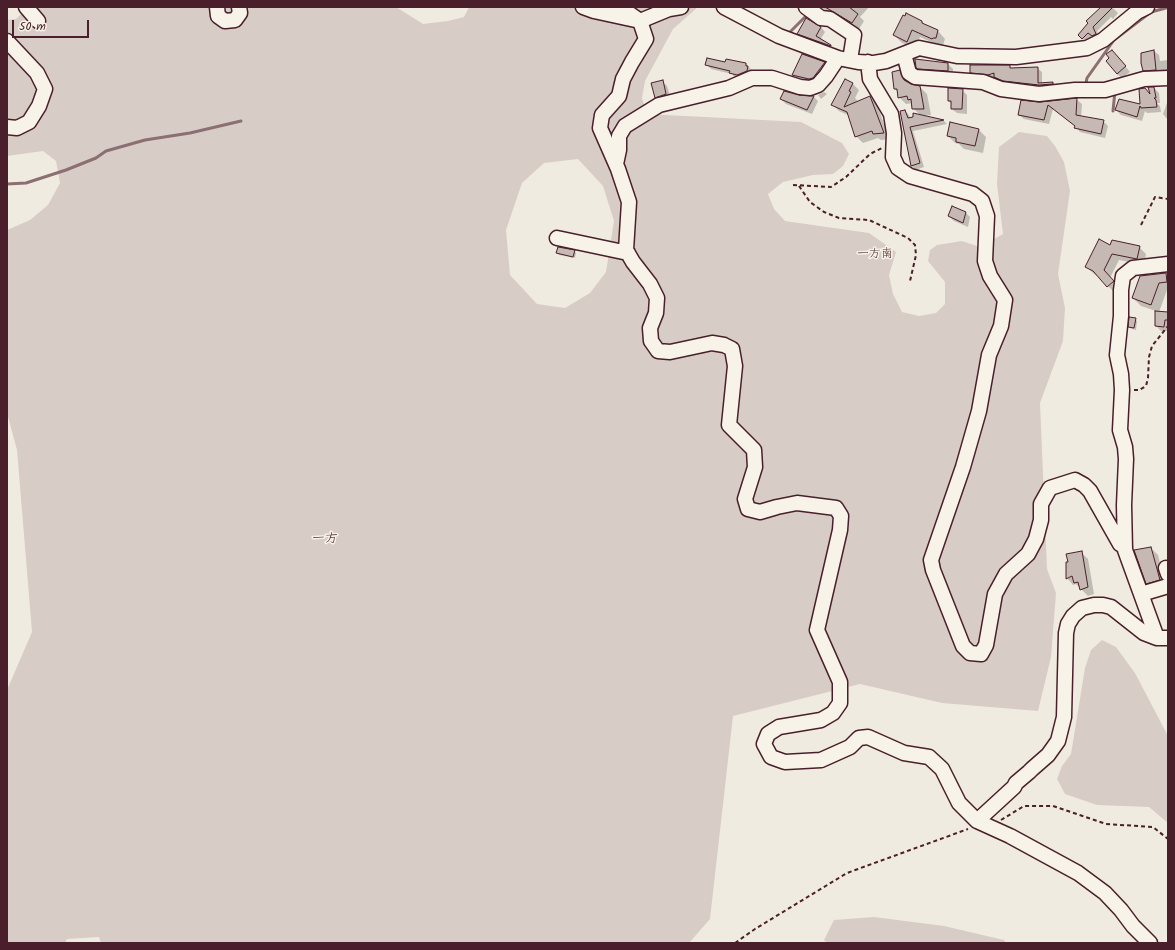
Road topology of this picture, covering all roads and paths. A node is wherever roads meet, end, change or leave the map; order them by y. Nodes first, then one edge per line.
1 (26, 7) edge
2 (216, 7) edge
3 (239, 7) edge
4 (583, 7) edge
5 (620, 7) edge
6 (681, 7) edge
7 (724, 7) edge
8 (806, 7) edge
9 (1147, 7) edge
10 (640, 21) junction
11 (38, 22) dead end
12 (7, 41) edge
13 (904, 54) junction
14 (844, 59) junction
15 (868, 62) junction
16 (1168, 78) edge
17 (7, 127) edge
18 (894, 145) junction
19 (616, 164) junction
20 (793, 185) dead end
21 (799, 186) junction
22 (1168, 199) edge
23 (1141, 225) dead end
24 (557, 238) dead end
25 (628, 253) junction
26 (1168, 264) edge
27 (910, 281) dead end
28 (1168, 326) edge
29 (1122, 390) junction
30 (1125, 547) junction
31 (1168, 586) edge
32 (1141, 594) junction
33 (1163, 638) edge
34 (977, 821) junction
35 (999, 821) dead end
36 (1168, 839) edge
37 (735, 943) edge
38 (1150, 943) edge

1 - 11 street
2 - 3 street
4 - 10 street
5 - 10 street
6 - 10 street
7 - 14 street
8 - 14 street
9 - 13 street
10 - 19 street
12 - 17 street
13 - 15 street
13 - 16 street
14 - 15 street
14 - 19 street
15 - 18 street
18 - 21 path
18 - 30 street
19 - 25 street
20 - 21 path
21 - 27 path
22 - 23 path
24 - 25 street
25 - 34 street
26 - 29 street
28 - 29 path
29 - 30 street
30 - 32 street
31 - 32 street
32 - 33 street
33 - 34 street
34 - 37 path
34 - 38 street
35 - 36 path

